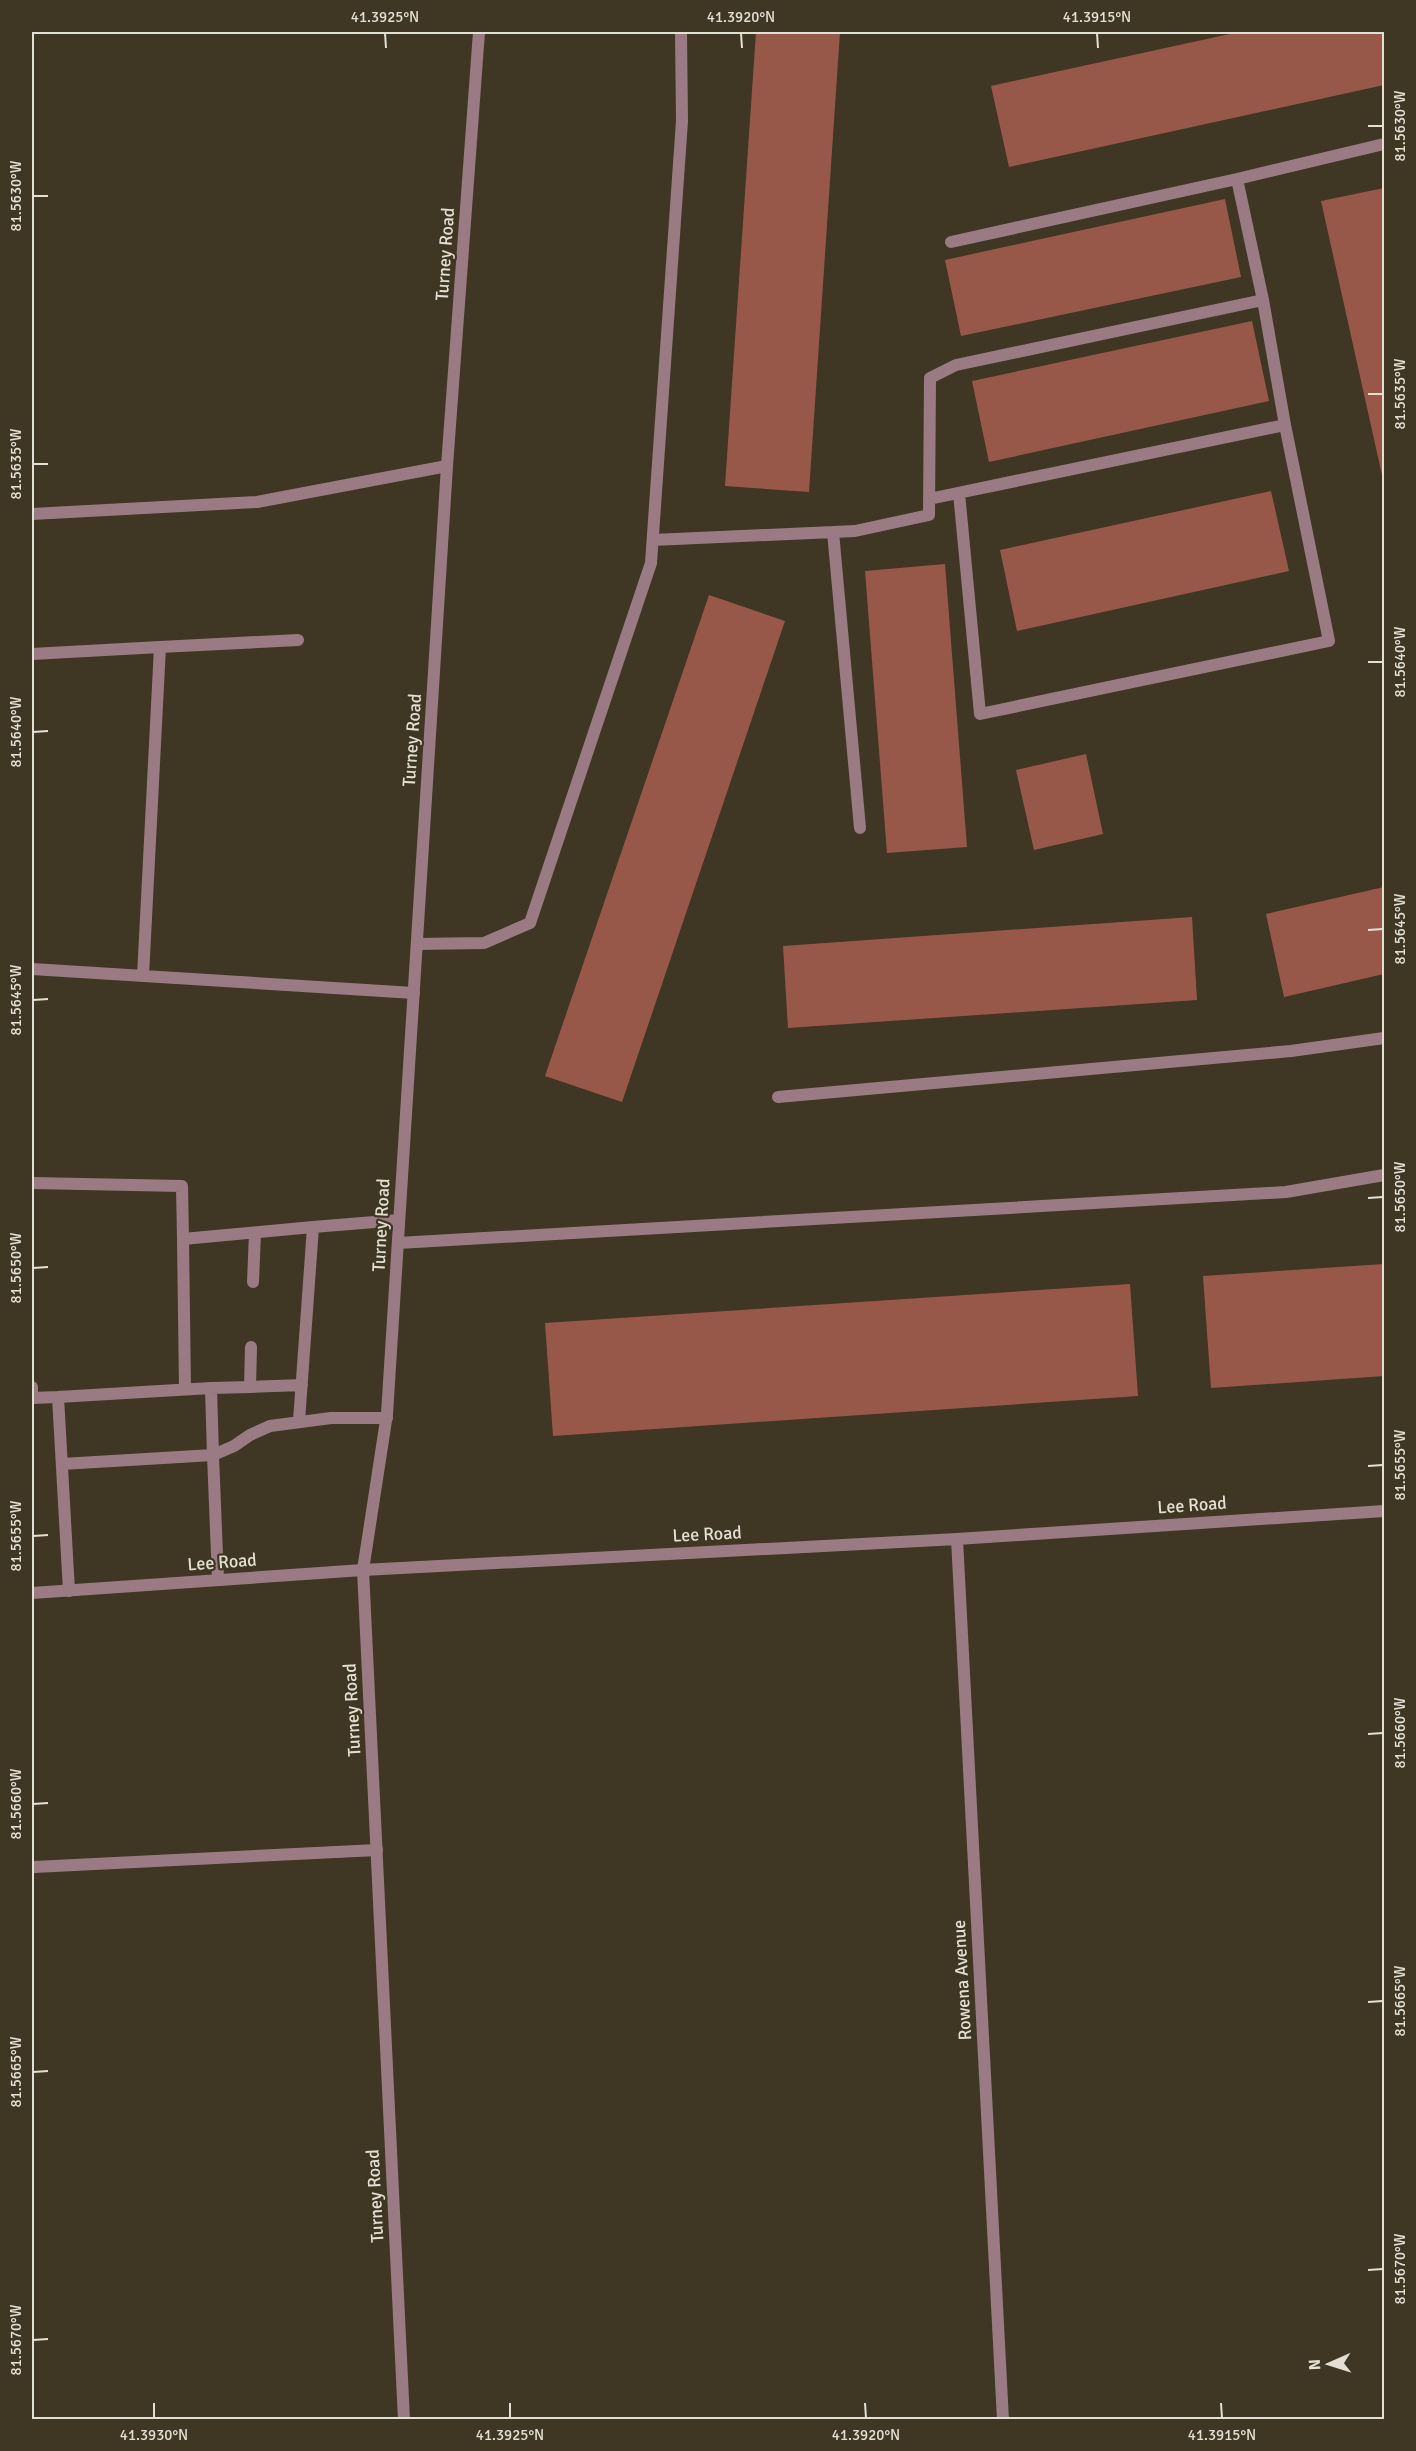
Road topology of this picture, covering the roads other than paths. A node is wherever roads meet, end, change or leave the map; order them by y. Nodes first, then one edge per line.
1 (479, 32) edge
2 (681, 32) edge
3 (1384, 144) edge
4 (1237, 179) junction
5 (951, 242) dead end
6 (1263, 300) junction
7 (1286, 425) junction
8 (447, 466) junction
9 (959, 493) junction
10 (929, 499) junction
11 (32, 514) edge
12 (833, 532) junction
13 (653, 540) junction
14 (298, 640) dead end
15 (160, 647) junction
16 (32, 654) edge
17 (860, 828) dead end
18 (417, 944) junction
19 (32, 969) edge
20 (143, 976) junction
21 (414, 993) junction
22 (1384, 1038) edge
23 (778, 1097) dead end
24 (1384, 1175) edge
25 (32, 1183) edge
26 (399, 1220) junction
27 (313, 1227) junction
28 (255, 1233) junction
29 (183, 1239) junction
30 (398, 1243) junction
31 (253, 1282) dead end
32 (251, 1347) dead end
33 (302, 1385) junction
34 (250, 1386) junction
35 (32, 1387) edge
36 (211, 1388) junction
37 (184, 1389) junction
38 (58, 1397) junction
39 (387, 1418) junction
40 (299, 1421) junction
41 (213, 1455) junction
42 (63, 1464) junction
43 (1384, 1511) edge
44 (957, 1539) junction
45 (363, 1570) junction
46 (218, 1580) junction
47 (69, 1590) junction
48 (32, 1593) edge
49 (377, 1850) junction
50 (34, 1867) dead end
51 (404, 2420) edge
52 (1003, 2420) edge

1 - 8 street, Turney Road
2 - 13 street
3 - 4 street
4 - 5 street
4 - 6 street
6 - 7 street
6 - 10 street
7 - 9 street
7 - 9 street
8 - 11 street
8 - 18 street, Turney Road
9 - 10 street
10 - 12 street
12 - 13 street
12 - 17 street
13 - 18 street
14 - 15 street
15 - 16 street
15 - 20 street
18 - 21 street, Turney Road
19 - 20 street
20 - 21 street
21 - 26 street, Turney Road
22 - 23 street
24 - 30 street
25 - 29 street
26 - 27 street
26 - 30 street, Turney Road
27 - 28 street
27 - 33 street
28 - 29 street
28 - 31 street
29 - 37 street
30 - 39 street, Turney Road
32 - 34 street
33 - 34 street
33 - 40 street
34 - 36 street
35 - 38 street
36 - 37 street
36 - 41 street
37 - 38 street
38 - 42 street
39 - 40 street
39 - 45 street, Turney Road
40 - 41 street
41 - 42 street
41 - 46 street
42 - 47 street
43 - 44 street, Lee Road
44 - 45 street, Lee Road
44 - 52 street, Rowena Avenue
45 - 46 street, Lee Road
45 - 49 street, Turney Road
46 - 47 street, Lee Road
47 - 48 street, Lee Road
49 - 50 street
49 - 51 street, Turney Road

